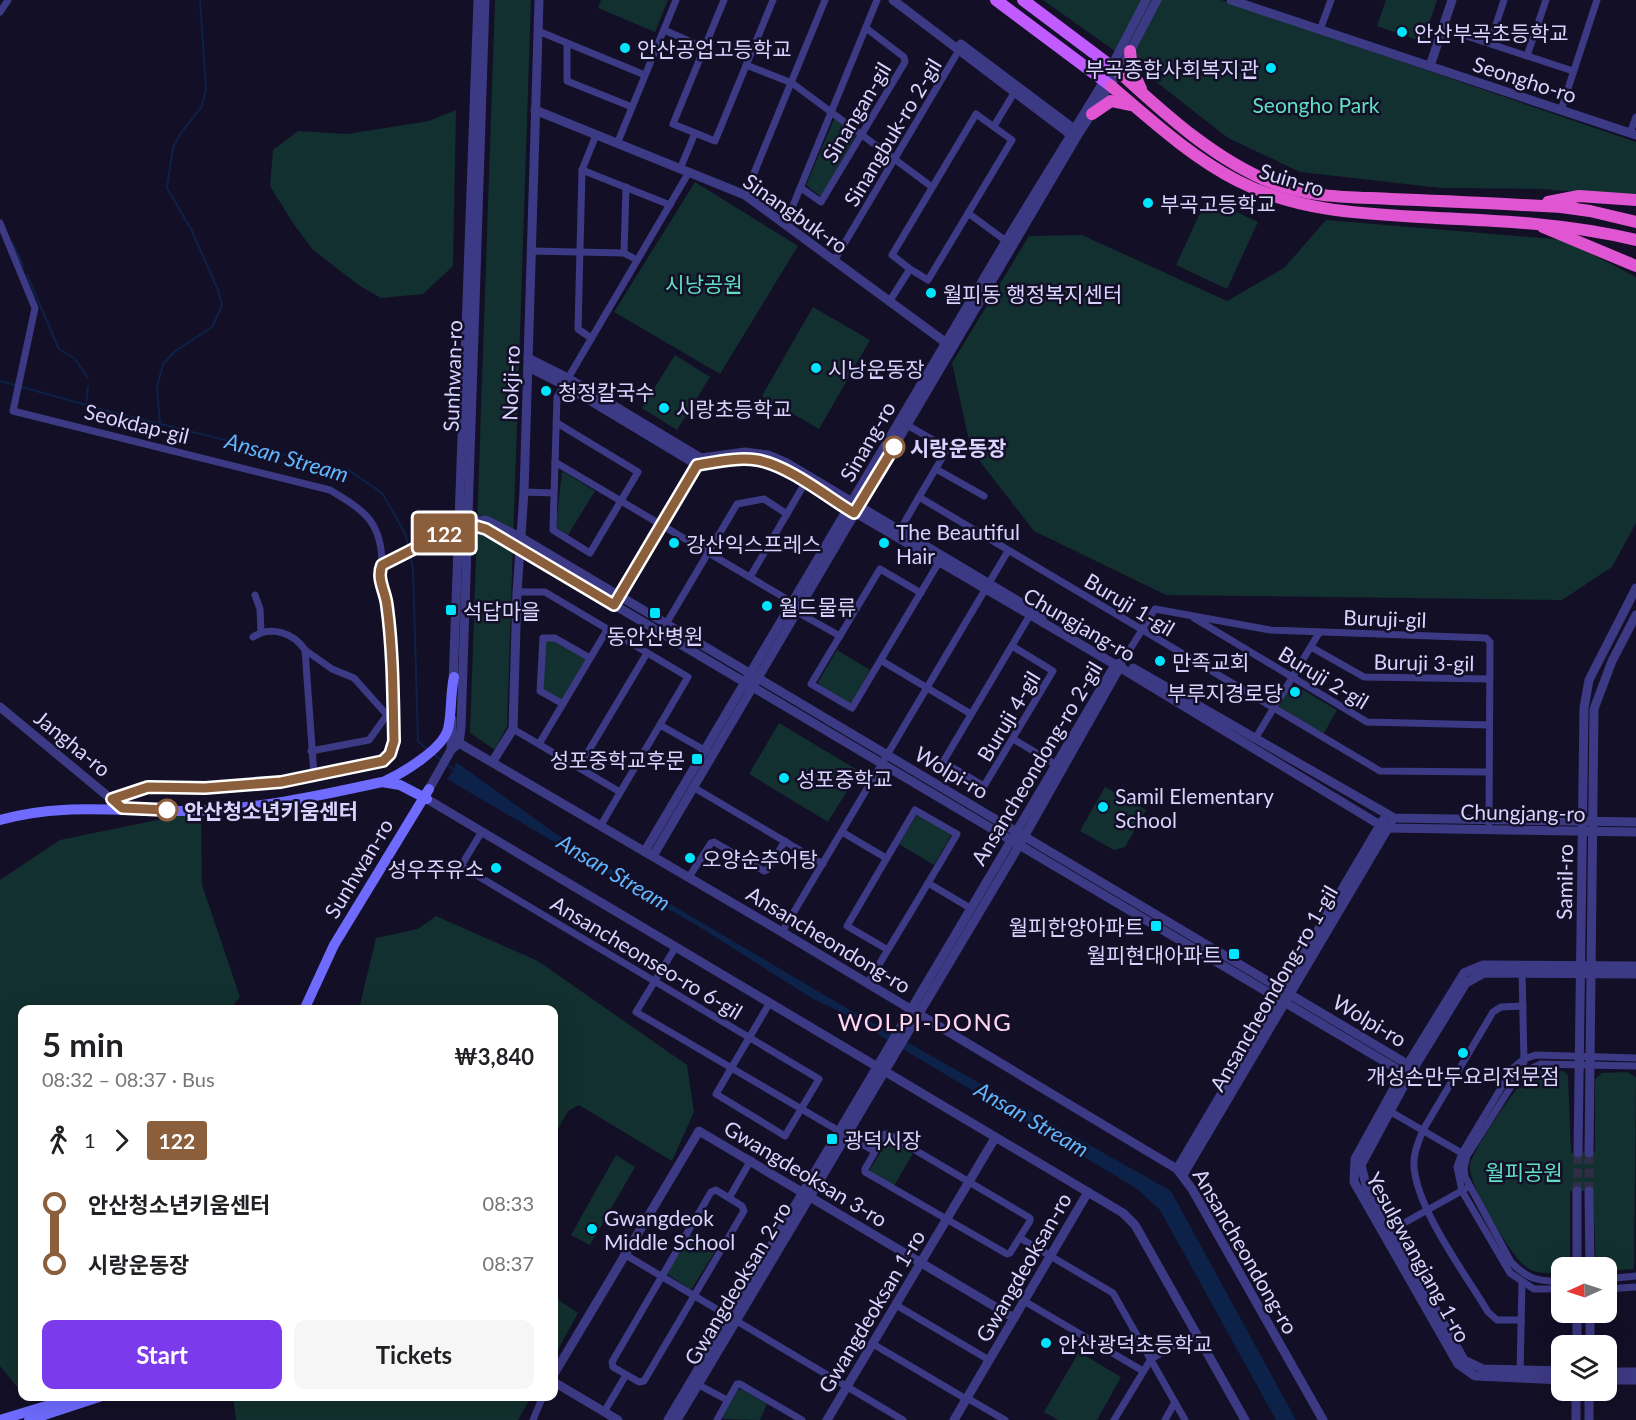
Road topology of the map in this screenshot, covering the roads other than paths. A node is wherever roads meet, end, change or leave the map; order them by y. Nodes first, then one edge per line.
1 (8, 0) edge
2 (478, 0) edge
3 (485, 0) edge
4 (539, 0) edge
5 (676, 0) edge
6 (724, 0) edge
7 (773, 0) edge
8 (825, 0) edge
9 (877, 0) edge
10 (892, 0) edge
11 (903, 0) edge
12 (996, 0) edge
13 (1023, 0) edge
14 (1146, 0) edge
15 (1157, 0) edge
16 (1232, 0) edge
17 (1331, 0) edge
18 (1452, 0) edge
19 (1504, 0) edge
20 (1546, 0) edge
21 (1597, 0) edge
22 (1260, 4) edge
23 (0, 12) edge
24 (866, 28) junction
25 (1442, 28) junction
26 (664, 30) junction
27 (1320, 30) junction
28 (537, 31) junction
29 (567, 43) junction
30 (1490, 43) junction
31 (705, 48) junction
32 (959, 50) junction
33 (1130, 51) junction
34 (1527, 56) junction
35 (746, 65) junction
36 (1430, 66) junction
37 (1115, 69) junction
38 (1574, 71) junction
39 (645, 75) junction
40 (792, 83) junction
41 (1107, 83) junction
42 (1014, 93) junction
43 (1144, 95) junction
44 (632, 107) junction
45 (1137, 108) junction
46 (535, 110) junction
47 (1561, 110) junction
48 (832, 113) junction
49 (1092, 114) junction
50 (1636, 117) edge
51 (994, 126) junction
52 (695, 133) junction
53 (1075, 133) junction
54 (1633, 134) edge
55 (596, 135) junction
56 (861, 135) junction
57 (617, 144) junction
58 (895, 160) junction
59 (582, 170) junction
60 (684, 170) junction
61 (626, 187) junction
62 (932, 187) junction
63 (801, 188) junction
64 (746, 195) junction
65 (1636, 200) edge
66 (670, 205) junction
67 (1530, 205) junction
68 (968, 213) junction
69 (1636, 222) edge
70 (0, 223) edge
71 (1534, 223) junction
72 (785, 225) junction
73 (1636, 240) edge
74 (1006, 241) junction
75 (531, 251) junction
76 (579, 252) junction
77 (624, 253) junction
78 (637, 260) junction
79 (834, 261) junction
80 (1636, 266) edge
81 (910, 269) junction
82 (890, 302) junction
83 (591, 338) junction
84 (950, 345) junction
85 (528, 363) junction
86 (566, 381) junction
87 (556, 423) junction
88 (907, 425) junction
89 (555, 462) junction
90 (699, 462) junction
91 (936, 469) junction
92 (805, 483) junction
93 (524, 492) junction
94 (554, 493) junction
95 (984, 496) dead end
96 (920, 497) junction
97 (621, 500) junction
98 (853, 507) junction
99 (787, 513) junction
100 (469, 524) junction
101 (663, 525) junction
102 (457, 527) junction
103 (900, 530) junction
104 (521, 543) junction
105 (1008, 551) junction
106 (708, 552) junction
107 (939, 562) junction
108 (385, 563) junction
109 (750, 577) junction
110 (987, 586) junction
111 (1636, 588) edge
112 (517, 592) junction
113 (921, 593) junction
114 (255, 595) dead end
115 (617, 602) junction
116 (797, 607) junction
117 (1030, 615) junction
118 (1636, 615) edge
119 (1190, 616) junction
120 (666, 624) junction
121 (608, 630) junction
122 (1141, 630) junction
123 (261, 632) junction
124 (1319, 633) junction
125 (840, 636) junction
126 (253, 637) dead end
127 (1012, 646) junction
128 (1311, 647) junction
129 (305, 650) junction
130 (646, 653) junction
131 (590, 658) junction
132 (882, 661) junction
133 (1119, 665) junction
134 (754, 675) junction
135 (454, 677) junction
136 (1293, 678) junction
137 (1490, 679) junction
138 (748, 685) junction
139 (927, 687) junction
140 (563, 704) junction
141 (0, 707) edge
142 (1274, 708) junction
143 (971, 714) junction
144 (390, 716) junction
145 (660, 725) junction
146 (1490, 725) junction
147 (513, 729) junction
148 (1013, 739) junction
149 (1255, 739) junction
150 (539, 744) junction
151 (455, 746) junction
152 (311, 751) junction
153 (706, 751) junction
154 (885, 759) junction
155 (493, 761) junction
156 (1055, 764) junction
157 (579, 767) junction
158 (1489, 772) junction
159 (315, 775) junction
160 (382, 782) junction
161 (693, 787) junction
162 (620, 792) junction
163 (426, 795) junction
164 (112, 799) junction
165 (122, 808) junction
166 (1390, 817) junction
167 (0, 820) edge
168 (1636, 822) edge
169 (1489, 824) junction
170 (601, 825) junction
171 (1384, 826) junction
172 (1588, 826) junction
173 (842, 832) junction
174 (1636, 832) edge
175 (481, 833) junction
176 (1017, 837) junction
177 (785, 841) junction
178 (649, 853) junction
179 (886, 858) junction
180 (823, 864) junction
181 (689, 877) junction
182 (928, 883) junction
183 (970, 908) junction
184 (782, 932) junction
185 (675, 948) junction
186 (888, 950) junction
187 (1636, 966) edge
188 (1522, 969) junction
189 (1581, 970) junction
190 (1592, 970) junction
191 (1636, 974) edge
192 (655, 981) junction
193 (868, 983) junction
194 (1287, 991) junction
195 (1282, 1001) junction
196 (769, 1004) junction
197 (306, 1005) edge
198 (1523, 1006) junction
199 (915, 1011) junction
200 (748, 1036) junction
201 (1636, 1058) edge
202 (887, 1059) joint
203 (1524, 1059) junction
204 (1580, 1060) junction
205 (1592, 1060) junction
206 (1636, 1066) edge
207 (731, 1067) junction
208 (880, 1069) junction
209 (1408, 1070) junction
210 (1524, 1071) junction
211 (801, 1109) junction
212 (1387, 1110) junction
213 (1423, 1130) junction
214 (843, 1133) junction
215 (995, 1138) junction
216 (874, 1151) junction
217 (1578, 1153) tunnel mouth
218 (1589, 1153) tunnel mouth
219 (1465, 1154) junction
220 (751, 1161) junction
221 (1180, 1172) junction
222 (969, 1182) junction
223 (1469, 1186) junction
224 (1462, 1191) junction
225 (1577, 1191) tunnel mouth
226 (1589, 1191) tunnel mouth
227 (1088, 1192) junction
228 (806, 1194) junction
229 (729, 1198) junction
230 (1427, 1210) junction
231 (946, 1220) junction
232 (1388, 1232) junction
233 (1020, 1238) junction
234 (624, 1254) junction
235 (1051, 1257) junction
236 (1577, 1257) edge
237 (1590, 1257) edge
238 (921, 1262) junction
239 (1522, 1274) junction
240 (661, 1276) junction
241 (1636, 1276) edge
242 (1617, 1279) edge
243 (1551, 1281) edge
244 (1522, 1283) junction
245 (1636, 1287) edge
246 (1617, 1288) edge
247 (1551, 1289) edge
248 (693, 1296) junction
249 (1024, 1301) junction
250 (896, 1305) junction
251 (1014, 1318) junction
252 (732, 1319) junction
253 (1521, 1320) junction
254 (1195, 1333) junction
255 (873, 1344) junction
256 (1151, 1359) junction
257 (989, 1360) junction
258 (558, 1367) edge
259 (1143, 1371) junction
260 (1551, 1372) edge
261 (1617, 1372) edge
262 (1636, 1372) edge
263 (1520, 1374) junction
264 (626, 1375) junction
265 (1551, 1378) edge
266 (1617, 1380) edge
267 (1636, 1380) edge
268 (558, 1384) edge
269 (697, 1384) junction
270 (847, 1387) junction
271 (967, 1399) junction
272 (727, 1400) junction
273 (63, 1401) edge
274 (87, 1401) edge
275 (541, 1401) edge
276 (1576, 1401) edge
277 (1589, 1401) edge
278 (1175, 1402) junction
279 (604, 1412) junction
280 (0, 1420) edge
281 (28, 1420) edge
282 (532, 1420) edge
283 (618, 1420) edge
284 (668, 1420) edge
285 (677, 1420) edge
286 (717, 1420) edge
287 (802, 1420) edge
288 (827, 1420) edge
289 (903, 1420) edge
290 (954, 1420) edge
291 (1005, 1420) edge
292 (1114, 1420) edge
293 (1165, 1420) edge
294 (1185, 1420) edge
295 (1245, 1420) edge
296 (1323, 1420) edge
297 (1576, 1420) edge
298 (1589, 1420) edge

1 - 23 street
2 - 102 street, Sunhwan-ro
3 - 100 street, Sunhwan-ro
4 - 28 street, Nokji-ro
5 - 26 street
6 - 31 street
7 - 35 street
8 - 40 street
9 - 24 street
10 - 32 street
11 - 53 street
12 - 41 main road, Suin-ro
13 - 37 main road, Suin-ro
14 - 37 street
15 - 33 street
16 - 22 street, Seongho-ro
17 - 27 street
18 - 25 street
19 - 30 street
20 - 34 street
21 - 38 street
22 - 27 street, Seongho-ro
24 - 48 street
24 - 56 street, Sinangan-gil
25 - 30 street
25 - 36 street
26 - 31 street
26 - 39 street
27 - 36 street, Seongho-ro
28 - 29 street
28 - 46 street, Nokji-ro
29 - 39 street
29 - 44 street
30 - 34 street
31 - 52 street
32 - 42 street
32 - 58 street, Sinangbuk-ro 2-gil
33 - 37 street
33 - 43 highway
34 - 38 street
35 - 40 street
35 - 52 street
36 - 47 street, Seongho-ro
37 - 41 street
37 - 43 highway, Suin-ro
38 - 47 street
39 - 44 street
40 - 48 street
40 - 64 street
41 - 45 highway, Suin-ro
41 - 49 street, Sinang-ro
41 - 53 street, Sinang-ro
42 - 51 street
42 - 53 street
43 - 67 highway, Suin-ro
44 - 57 street
45 - 49 highway
45 - 71 highway, Suin-ro
46 - 55 street, Sinangbuk-ro
46 - 75 street, Nokji-ro
47 - 54 street, Seongho-ro
48 - 56 street
48 - 63 street
49 - 53 street, Sinang-ro
50 - 54 street
51 - 62 street
51 - 68 street
52 - 60 street
53 - 74 street, Sinang-ro
53 - 84 street, Sinang-ro
55 - 57 street, Sinangbuk-ro
55 - 59 street
56 - 58 street
56 - 63 street, Sinangan-gil
57 - 60 street, Sinangbuk-ro
58 - 62 street
58 - 79 street, Sinangbuk-ro 2-gil
59 - 61 street
59 - 76 street
60 - 64 street, Sinangbuk-ro
60 - 66 street
61 - 66 street
61 - 77 street
62 - 81 street
63 - 72 street
64 - 72 street, Sinangbuk-ro
65 - 67 highway
66 - 78 street
67 - 69 highway, Suin-ro
68 - 74 street
68 - 81 street
70 - 108 street, Seokdap-gil
71 - 73 highway, Suin-ro
71 - 80 highway
72 - 79 street, Sinangbuk-ro
74 - 84 street, Sinang-ro
75 - 76 street
75 - 85 street, Nokji-ro
76 - 77 street
76 - 83 street
77 - 78 street
78 - 83 street
79 - 82 street, Sinangbuk-ro
81 - 82 street
82 - 84 street, Sinangbuk-ro
83 - 86 street
84 - 88 street, Sinang-ro
84 - 98 street, Sinang-ro
85 - 86 street
85 - 93 street, Nokji-ro
86 - 87 street
86 - 90 street
87 - 89 street
87 - 97 street
88 - 91 street
88 - 98 street, Sinang-ro
89 - 94 street
89 - 97 street
90 - 92 street, Chungjang-ro
90 - 98 street, Chungjang-ro
90 - 101 street
91 - 95 street
91 - 96 street
92 - 98 street, Chungjang-ro
92 - 99 street
93 - 94 street
93 - 104 street, Nokji-ro
94 - 97 street
96 - 103 street
96 - 105 street, Buruji 1-gil
97 - 101 street
98 - 103 street, Chungjang-ro
98 - 107 street, Chungjang-ro
98 - 116 street, Sinang-ro
99 - 106 street
99 - 109 street
100 - 102 street, Wolpi-ro
100 - 104 street, Wolpi-ro
100 - 151 street, Sunhwan-ro
101 - 106 street
101 - 115 street
102 - 108 street, Wolpi-ro
102 - 135 street, Sunhwan-ro
103 - 110 street, Chungjang-ro
104 - 112 street, Nokji-ro
104 - 115 street, Wolpi-ro
105 - 110 street
105 - 122 street, Buruji 1-gil
106 - 109 street
106 - 120 street
107 - 110 street, Chungjang-ro
107 - 113 street
108 - 144 street, Seokdap-gil
109 - 116 street
110 - 117 street, Chungjang-ro
110 - 133 street, Chungjang-ro
110 - 139 street
111 - 172 street, Samil-ro
112 - 121 street
112 - 147 street, Nokji-ro
113 - 125 street
113 - 132 street
114 - 123 street
115 - 120 street, Wolpi-ro
115 - 138 street, Wolpi-ro
116 - 125 street
116 - 134 street, Sinang-ro
117 - 127 street, Buruji 4-gil
117 - 133 street, Chungjang-ro
118 - 172 street, Samil-ro
119 - 122 street, Buruji-gil
119 - 124 street, Buruji-gil
119 - 136 street, Buruji 2-gil
120 - 134 street, Wolpi-ro
121 - 130 street
121 - 131 street
122 - 133 street, Buruji-gil
122 - 142 street, Buruji 1-gil
123 - 126 street
123 - 129 street
124 - 128 street
124 - 137 street, Buruji-gil
125 - 132 street
127 - 143 street, Buruji 4-gil
127 - 148 street, Buruji 4-gil
128 - 136 street
128 - 137 street, Buruji 3-gil
129 - 144 street
129 - 152 street
130 - 145 street
130 - 157 street
131 - 140 street
131 - 140 street
132 - 139 street
133 - 149 street, Chungjang-ro
133 - 156 street, Ansancheondong-ro 2-gil
133 - 171 street, Chungjang-ro
133 - 176 street, Ansancheondong-ro 2-gil
134 - 138 street, Sinang-ro
134 - 154 street, Wolpi-ro
135 - 151 street, Sunhwan-ro
135 - 160 main road
136 - 142 street
136 - 146 street, Buruji 2-gil
137 - 146 street, Buruji-gil
138 - 153 street, Sinang-ro
138 - 154 street, Wolpi-ro
138 - 161 street, Sinang-ro
139 - 143 street
139 - 154 street
140 - 150 street
141 - 164 street, Jangha-ro
142 - 149 street
142 - 158 street, Buruji 1-gil
143 - 148 street, Buruji 4-gil
144 - 152 street
144 - 159 street, Seokdap-gil
145 - 153 street
145 - 162 street
146 - 158 street, Buruji-gil
147 - 150 street
147 - 155 street
148 - 156 street
149 - 166 street, Chungjang-ro
150 - 157 street
151 - 155 street, Ansancheondong-ro
151 - 163 street, Sunhwan-ro
152 - 159 street
153 - 178 street, Sinang-ro
154 - 173 street
154 - 176 street, Wolpi-ro
155 - 170 street, Ansancheondong-ro
156 - 176 street, Ansancheondong-ro 2-gil
157 - 162 street
158 - 169 street, Buruji-gil
159 - 164 street, Seokdap-gil
160 - 163 main road
160 - 165 main road
161 - 177 street
161 - 178 street, Sinang-ro
162 - 170 street
163 - 175 street
163 - 197 main road, Sunhwan-ro
164 - 165 street, Jangha-ro
165 - 167 main road
166 - 169 street, Chungjang-ro
166 - 171 street, Ansancheondong-ro 1-gil
168 - 172 street, Chungjang-ro
169 - 171 street, Chungjang-ro
169 - 172 street, Chungjang-ro
170 - 178 street, Ansancheondong-ro
171 - 194 street, Ansancheondong-ro 1-gil
172 - 174 street, Chungjang-ro
172 - 189 street, Samil-ro
172 - 190 street, Samil-ro
173 - 179 street
173 - 180 street
175 - 185 street
175 - 192 street, Ansancheonseo-ro 6-gil
176 - 183 street, Ansancheondong-ro 2-gil
176 - 194 street, Wolpi-ro
176 - 195 street, Wolpi-ro
176 - 199 street, Ansancheondong-ro 2-gil
177 - 180 street
177 - 181 street
178 - 181 street, Ansancheondong-ro
179 - 182 street
179 - 186 street
180 - 184 street
181 - 184 street, Ansancheondong-ro
182 - 183 street
182 - 186 street
183 - 199 street, Ansancheondong-ro 2-gil
184 - 193 street, Ansancheondong-ro
185 - 192 street
185 - 196 street
186 - 193 street
187 - 190 street, Yesulgwangjang 1-ro
188 - 189 street, Yesulgwangjang 1-ro
188 - 198 street
188 - 209 street, Yesulgwangjang 1-ro
189 - 190 street, Yesulgwangjang 1-ro
189 - 204 street, Samil-ro
190 - 191 street, Yesulgwangjang 1-ro
190 - 205 street, Samil-ro
192 - 200 street, Ansancheonseo-ro 6-gil
192 - 207 street
193 - 199 street, Ansancheondong-ro
194 - 195 street, Ansancheondong-ro 1-gil
194 - 209 street, Wolpi-ro
195 - 209 street, Wolpi-ro
195 - 221 street, Ansancheondong-ro 1-gil
196 - 200 street
196 - 208 street
198 - 203 street
198 - 213 street
199 - 202 street, Ansancheondong-ro 2-gil
199 - 221 street, Ansancheondong-ro
200 - 207 street
200 - 211 street, Ansancheonseo-ro 6-gil
201 - 205 street
202 - 208 street, Gwangdeoksan 2-ro
203 - 204 street
203 - 210 street
203 - 219 street
204 - 205 street
204 - 210 street
204 - 217 street, Samil-ro
205 - 206 street
205 - 218 street, Samil-ro
207 - 211 street
207 - 211 street
208 - 214 street, Gwangdeoksan 2-ro
208 - 215 street
209 - 212 street, Yesulgwangjang 1-ro
210 - 219 street
211 - 214 street
212 - 213 street
212 - 232 street, Yesulgwangjang 1-ro
213 - 219 street
213 - 230 street
214 - 216 street
214 - 228 street, Gwangdeoksan 2-ro
215 - 222 street, Gwangdeoksan 1-ro
215 - 227 street
216 - 222 street
216 - 231 street, Gwangdeoksan 1-ro
219 - 223 street
219 - 224 street
220 - 228 street, Gwangdeoksan 3-ro
220 - 229 street
220 - 234 street, Gwangdeoksan 3-ro
221 - 296 street, Ansancheondong-ro
222 - 231 street, Gwangdeoksan 1-ro
222 - 233 street
223 - 224 street
223 - 239 street
224 - 230 street
224 - 244 street
225 - 236 street
226 - 237 street
227 - 235 street, Gwangdeoksan-ro
227 - 254 street
228 - 238 street, Gwangdeoksan 3-ro
228 - 252 street, Gwangdeoksan 2-ro
229 - 240 street
229 - 248 street
230 - 232 street
230 - 253 street
231 - 233 street, Gwangdeoksan 1-ro
231 - 238 street, Gwangdeoksan 1-ro
232 - 263 street, Yesulgwangjang 1-ro
233 - 235 street
234 - 240 street
234 - 258 street, Gwangdeoksan 3-ro
235 - 249 street, Gwangdeoksan-ro
235 - 256 street
238 - 250 street, Gwangdeoksan 1-ro
238 - 251 street, Gwangdeoksan 3-ro
239 - 243 street
239 - 244 street
240 - 248 street
240 - 264 street
241 - 242 street
244 - 247 street
244 - 253 street
245 - 246 street
248 - 252 street
248 - 264 street
249 - 251 street, Gwangdeoksan-ro
249 - 259 street
250 - 255 street, Gwangdeoksan 1-ro
250 - 257 street, Gwangdeoksan-ro
251 - 257 street, Gwangdeoksan-ro
252 - 269 street, Gwangdeoksan 2-ro
252 - 270 street
252 - 284 street, Gwangdeoksan 2-ro
253 - 263 street
254 - 256 street
254 - 295 street
255 - 270 street, Gwangdeoksan 1-ro
255 - 271 street
256 - 259 street
256 - 278 street
257 - 271 street, Gwangdeoksan-ro
259 - 292 street
260 - 263 street, Yesulgwangjang 1-ro
261 - 262 street
263 - 265 street, Yesulgwangjang 1-ro
264 - 279 street
266 - 267 street
268 - 279 street
269 - 272 street
269 - 285 street, Gwangdeoksan 2-ro
270 - 288 street, Gwangdeoksan 1-ro
270 - 289 street
271 - 290 street, Gwangdeoksan-ro
271 - 291 street
272 - 286 street
272 - 287 street
273 - 280 main road
274 - 281 main road
275 - 282 street
276 - 297 street
277 - 298 street
278 - 293 street
278 - 294 street
279 - 283 street

